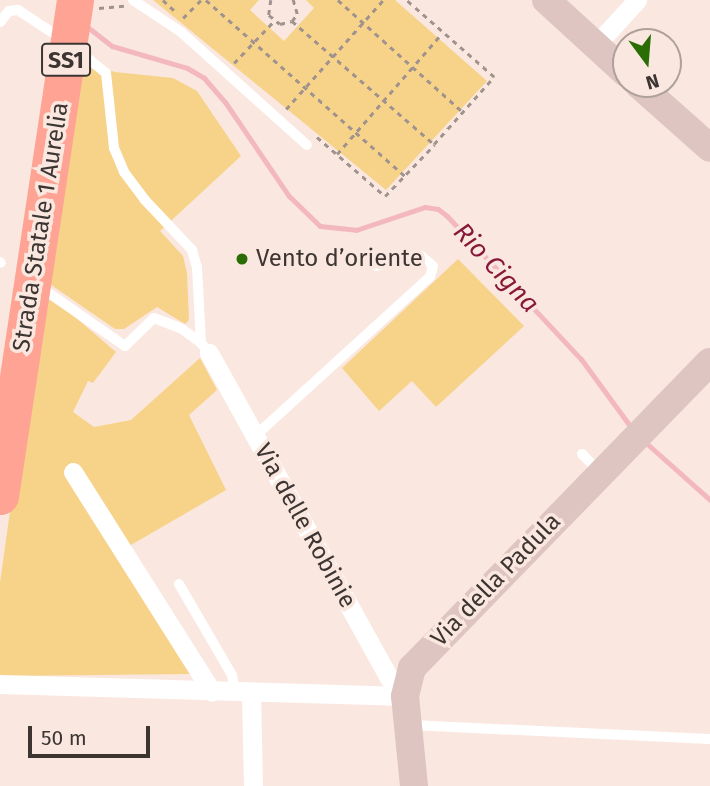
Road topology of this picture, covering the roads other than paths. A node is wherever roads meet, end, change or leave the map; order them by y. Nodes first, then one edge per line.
1 (58, 0) edge
2 (131, 0) edge
3 (546, 0) edge
4 (637, 0) edge
5 (85, 4) edge
6 (0, 22) edge
7 (596, 46) junction
8 (612, 60) edge
9 (654, 98) edge
10 (48, 119) junction
11 (307, 145) dead end
12 (710, 148) edge
13 (376, 266) dead end
14 (43, 289) dead end
15 (205, 348) junction
16 (710, 362) edge
17 (0, 382) edge
18 (255, 436) junction
19 (73, 472) dead end
20 (0, 496) edge
21 (179, 584) dead end
22 (0, 684) edge
23 (212, 692) junction
24 (243, 692) junction
25 (405, 696) junction
26 (407, 725) junction
27 (710, 739) edge
28 (253, 786) edge
29 (414, 786) edge

1 - 10 highway, Strada Statale 1 Aurelia / SS1
2 - 11 lane
3 - 7 street
4 - 7 street
5 - 10 highway, Strada Statale 1 Aurelia / SS1
6 - 15 lane
7 - 8 street
9 - 12 street
10 - 17 highway, Strada Statale 1 Aurelia / SS1
10 - 20 highway, Strada Statale 1 Aurelia / SS1
13 - 18 lane
14 - 15 lane
15 - 18 street, Via delle Robinie
16 - 25 street, Via della Padula
18 - 25 street, Via delle Robinie
19 - 23 street
21 - 24 lane
22 - 23 street
23 - 24 street
24 - 25 street
24 - 28 street
25 - 26 street
26 - 27 lane
26 - 29 street

